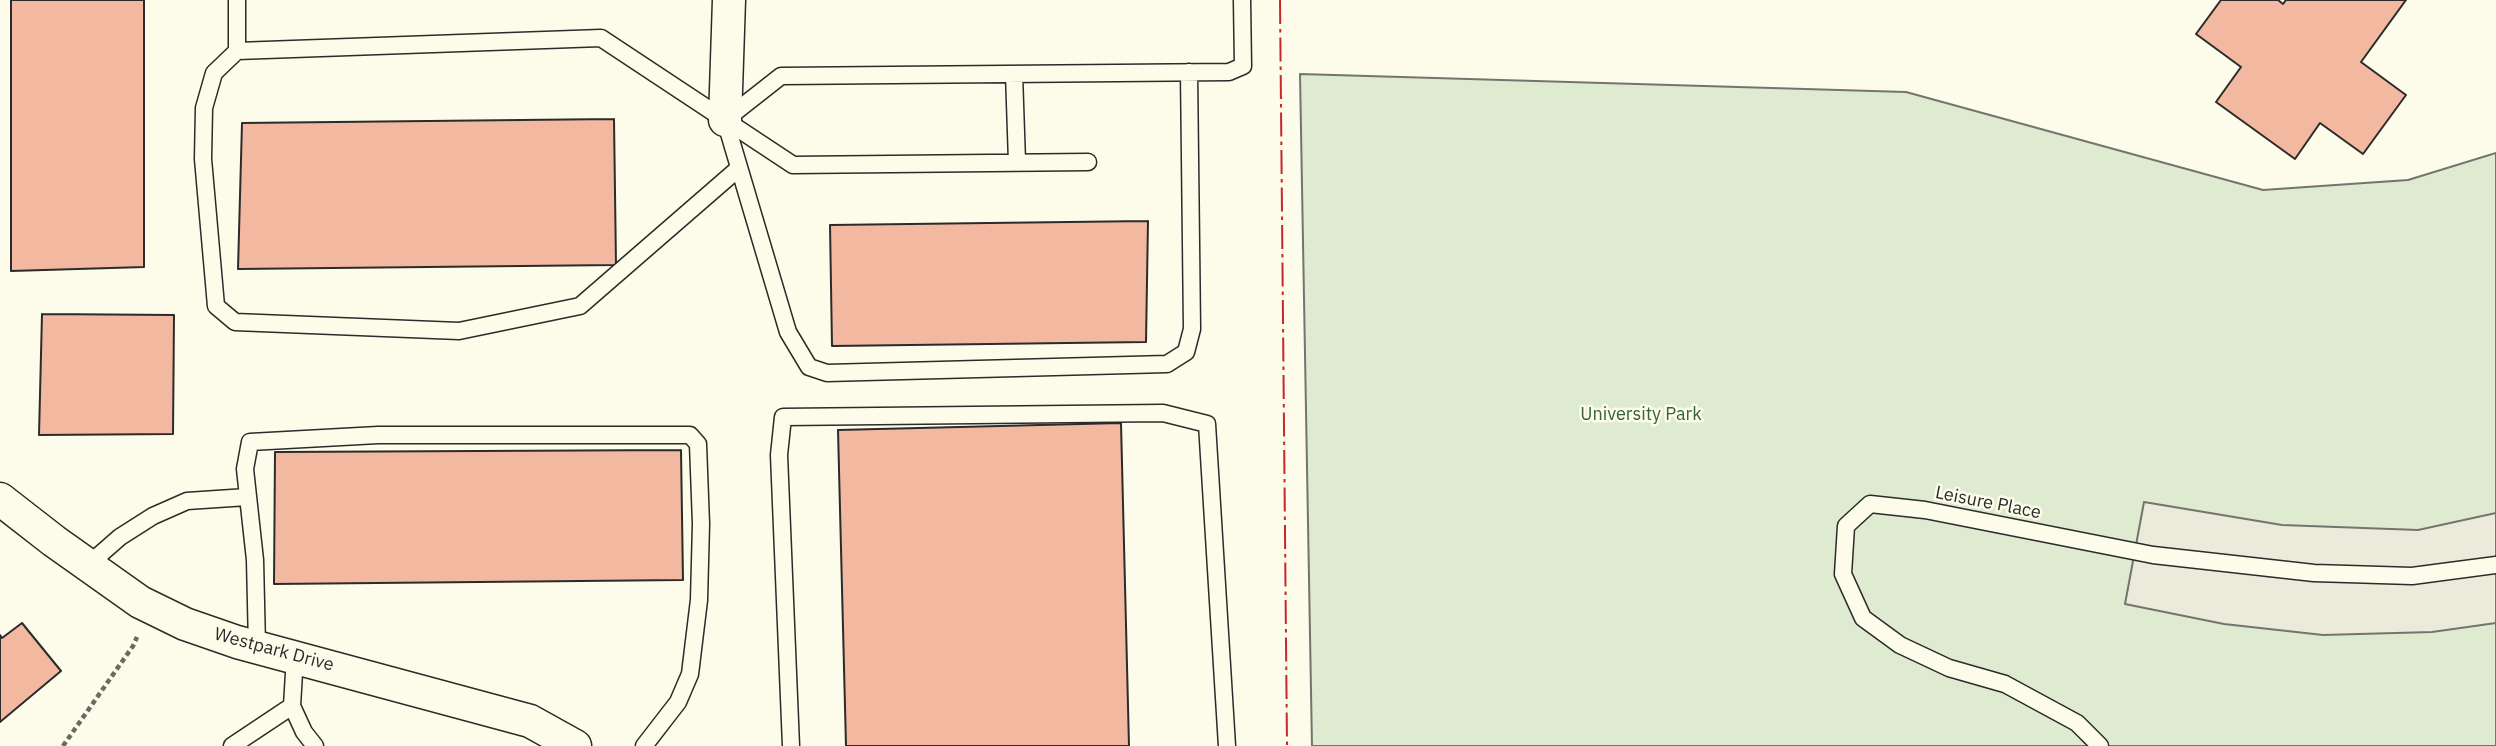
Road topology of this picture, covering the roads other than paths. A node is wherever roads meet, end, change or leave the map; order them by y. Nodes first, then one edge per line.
1 (237, 0) edge
2 (729, 0) edge
3 (1242, 0) edge
4 (237, 51) junction
5 (1189, 72) junction
6 (1014, 74) junction
7 (725, 120) junction
8 (1017, 162) junction
9 (1088, 162) dead end
10 (739, 168) junction
11 (247, 498) junction
12 (0, 499) edge
13 (88, 565) junction
14 (2496, 565) edge
15 (257, 646) junction
16 (295, 656) junction
17 (292, 706) junction
18 (232, 746) edge
19 (315, 746) edge
20 (576, 746) edge
21 (643, 746) edge
22 (791, 746) edge
23 (1227, 746) edge
24 (2099, 746) edge

1 - 4 lane
2 - 7 street
3 - 5 lane
4 - 7 lane
4 - 10 lane
5 - 6 lane
5 - 10 lane
6 - 7 lane
6 - 8 lane
7 - 8 lane
7 - 10 lane
8 - 9 lane
11 - 13 lane
11 - 15 lane
11 - 21 lane
12 - 13 street, Westpark Drive
13 - 15 street, Westpark Drive
14 - 24 lane, Leisure Place
15 - 16 street, Westpark Drive
16 - 17 lane
16 - 20 street, Westpark Drive
17 - 18 lane
17 - 19 lane
22 - 23 lane

